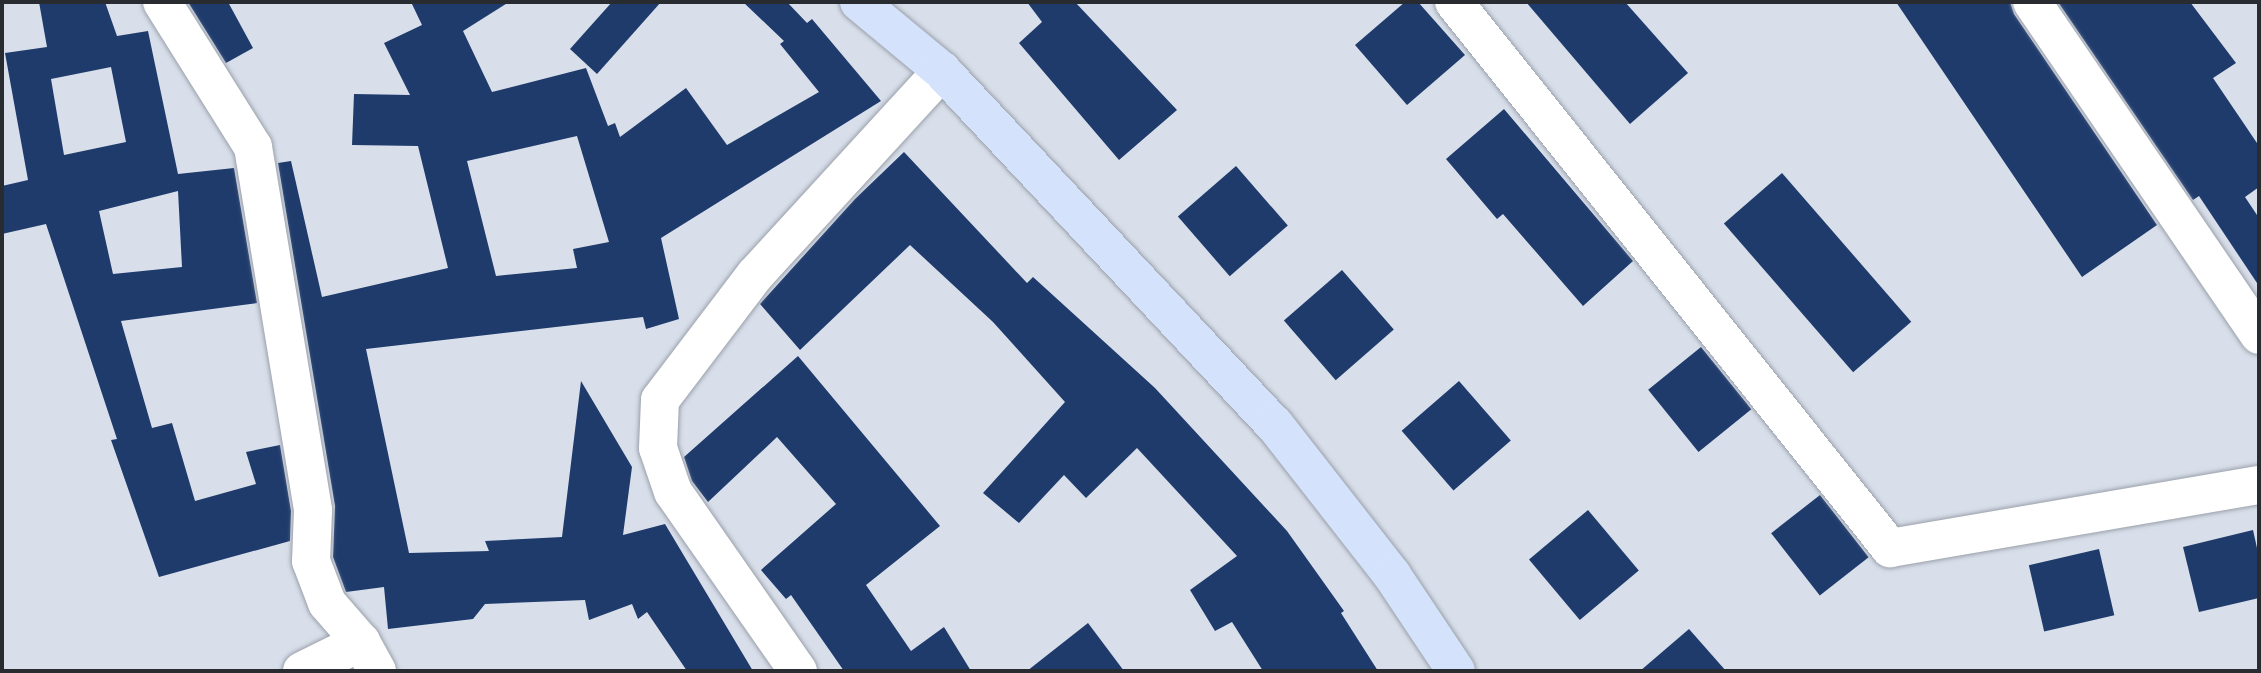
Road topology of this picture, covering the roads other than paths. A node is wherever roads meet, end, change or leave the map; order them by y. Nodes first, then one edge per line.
1 (162, 2) edge
2 (859, 2) edge
3 (1454, 2) edge
4 (2032, 2) edge
5 (942, 71) junction
6 (2259, 335) edge
7 (2259, 485) edge
8 (369, 657) edge
9 (302, 671) edge
10 (798, 671) edge
11 (1456, 671) edge

1 - 8 street
2 - 5 main road
3 - 7 street
4 - 6 street
5 - 10 street
5 - 11 main road
8 - 9 street

